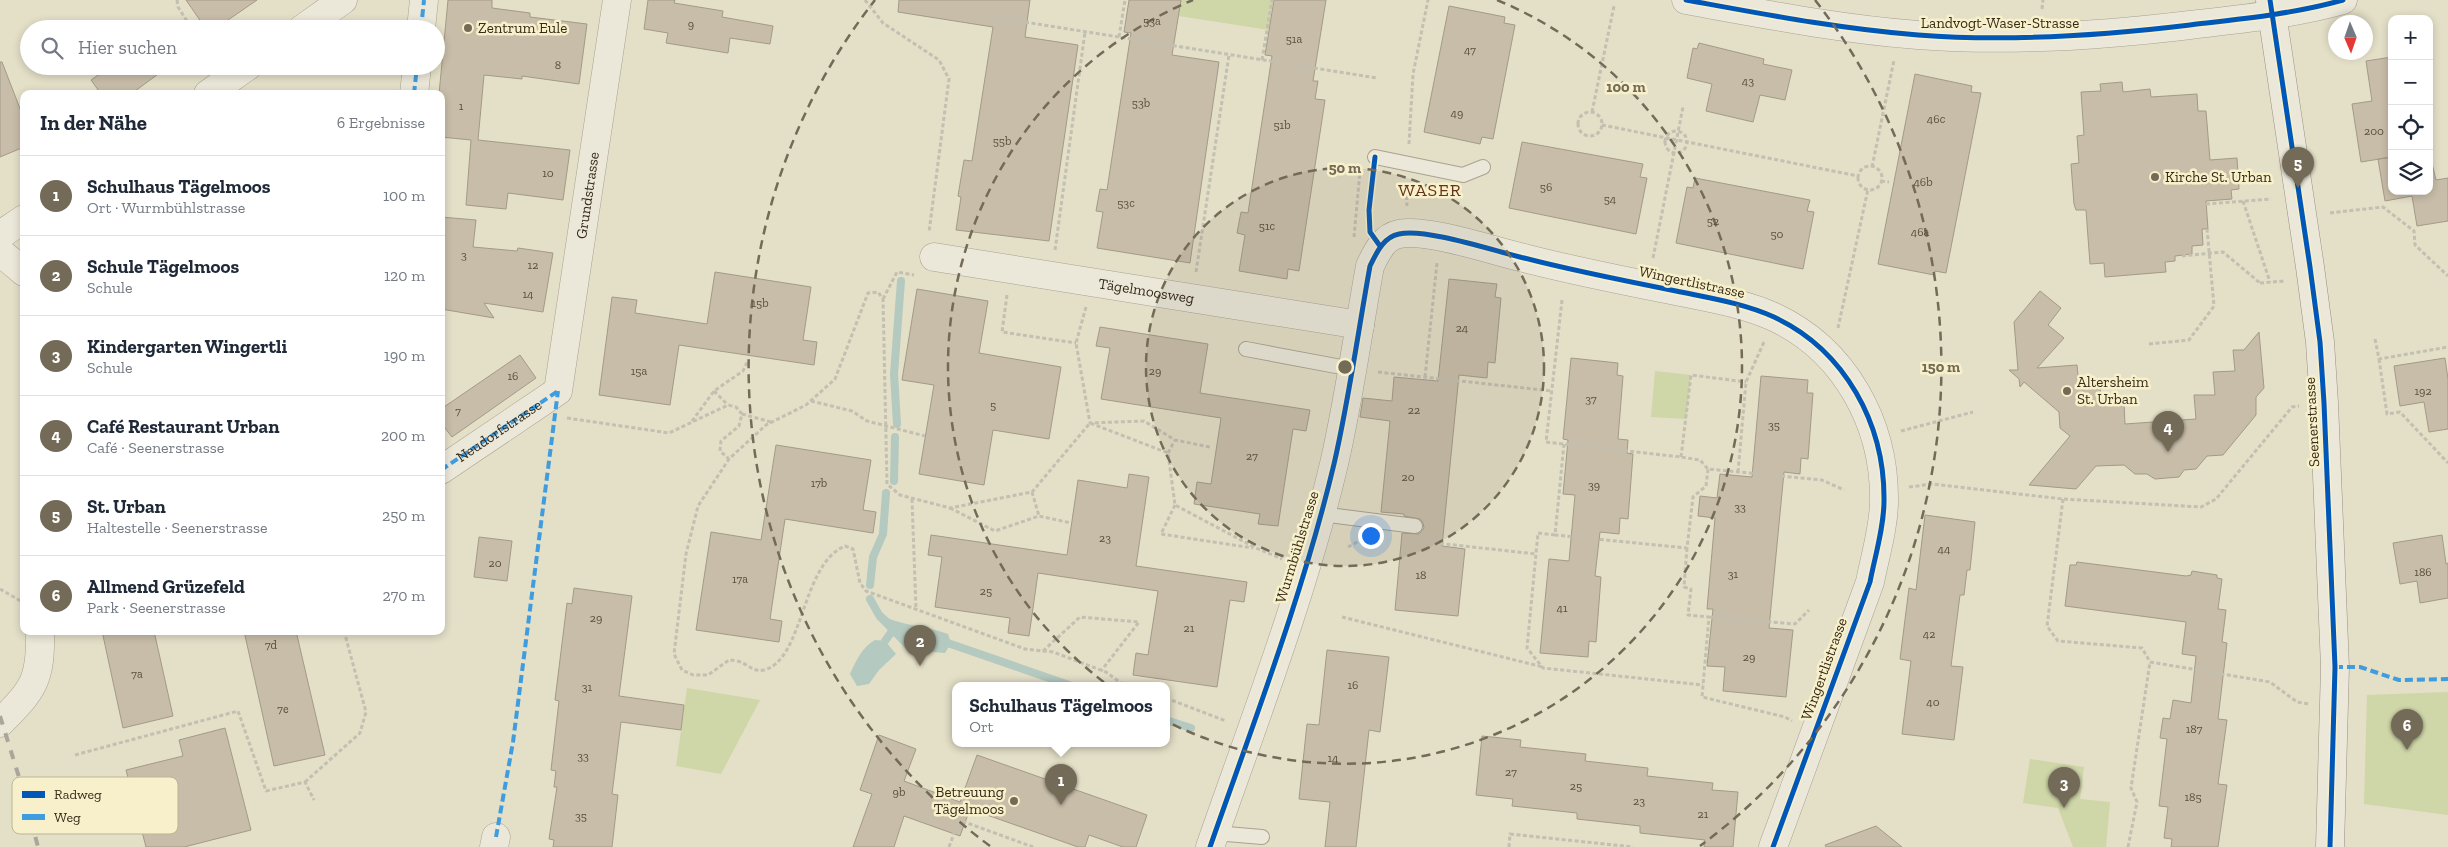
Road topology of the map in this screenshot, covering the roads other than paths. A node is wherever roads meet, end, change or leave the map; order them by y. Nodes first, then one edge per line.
1 (343, 0) edge
2 (424, 0) edge
3 (617, 0) edge
4 (1686, 0) edge
5 (2343, 0) edge
6 (2271, 8) edge
7 (315, 20) edge
8 (422, 20) edge
9 (235, 75) edge
10 (416, 75) edge
11 (214, 90) edge
12 (414, 90) edge
13 (1375, 157) road end
14 (1483, 167) dead end
15 (20, 222) edge
16 (0, 235) edge
17 (1380, 246) joint
18 (0, 252) edge
19 (934, 257) road end
20 (20, 269) edge
21 (1360, 325) junction
22 (1246, 350) dead end
23 (1352, 369) junction
24 (558, 391) joint
25 (445, 467) edge
26 (1321, 514) junction
27 (1415, 526) dead end
28 (40, 635) edge
29 (0, 723) edge
30 (1262, 836) dead end
31 (1213, 840) edge
32 (1773, 847) edge
33 (2330, 847) edge

1 - 7 street
2 - 8 street
3 - 24 street, Grundstrasse
4 - 6 street, Landvogt-Waser-Strasse
5 - 6 street, Landvogt-Waser-Strasse
6 - 33 street, Seenerstrasse
9 - 11 street
10 - 12 street
13 - 14 lane
15 - 16 street
17 - 21 street, Wurmbühlstrasse
17 - 32 street, Wingertlistrasse
18 - 20 street
19 - 21 street, Tägelmoosweg
21 - 23 street, Wurmbühlstrasse
22 - 23 lane
23 - 26 street, Wurmbühlstrasse
24 - 25 street, Neudorfstrasse
26 - 27 lane
26 - 31 street, Wurmbühlstrasse
28 - 29 street
30 - 31 lane

